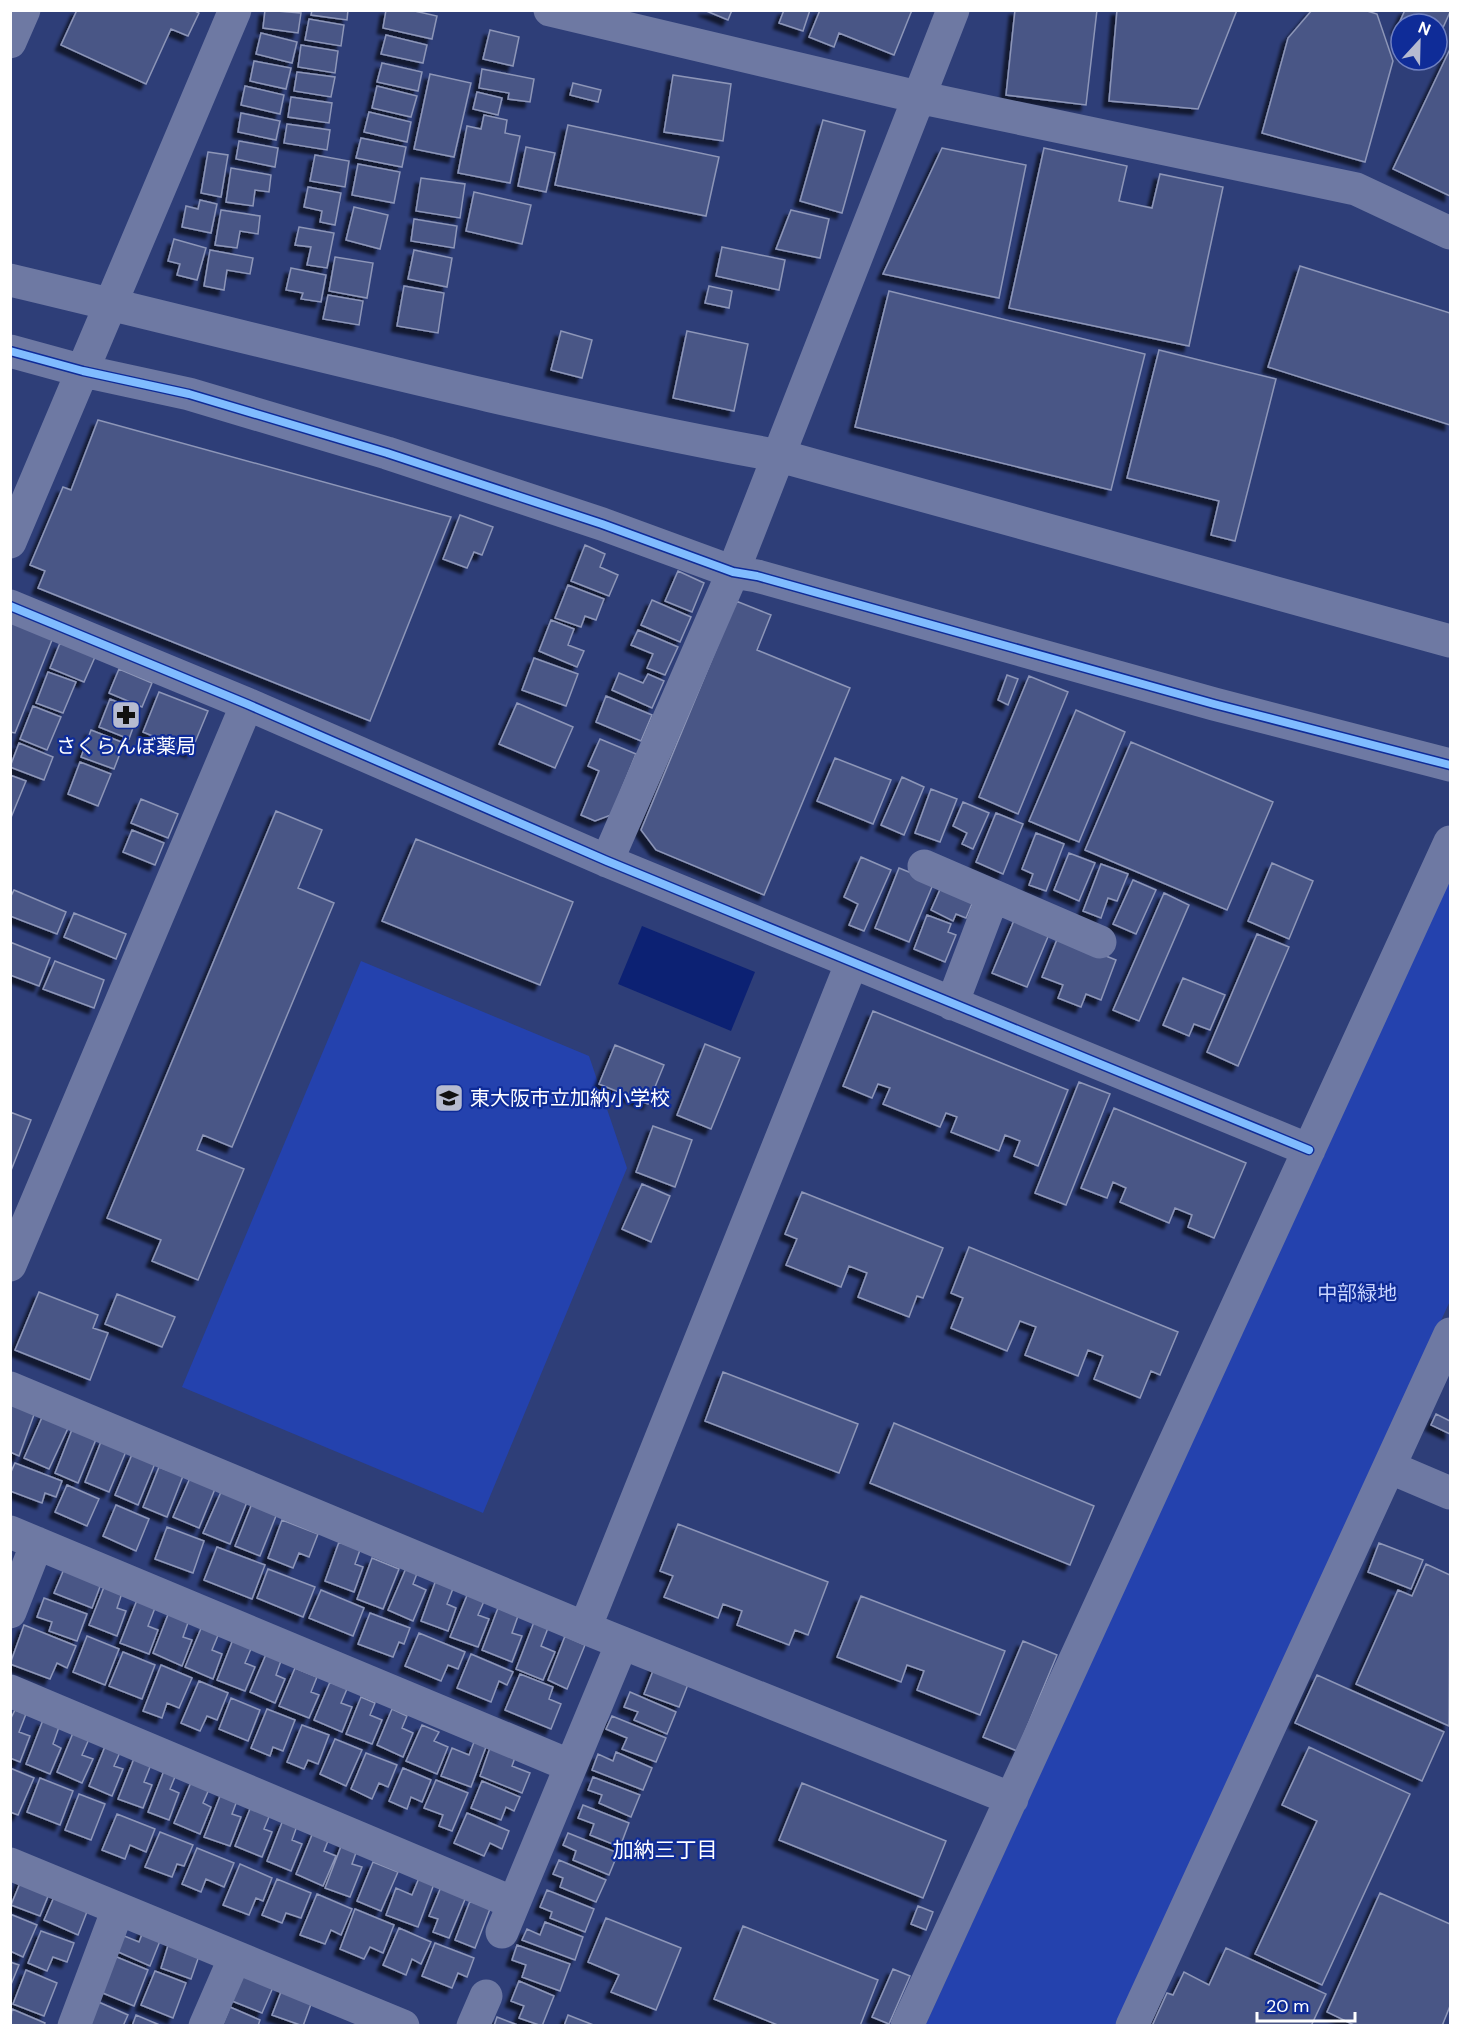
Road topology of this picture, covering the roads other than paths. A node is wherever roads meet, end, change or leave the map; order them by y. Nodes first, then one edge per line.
1 (24, 10) edge
2 (235, 10) edge
3 (550, 10) edge
4 (953, 10) edge
5 (10, 42) edge
6 (918, 97) junction
7 (1450, 233) edge
8 (10, 280) edge
9 (111, 304) junction
10 (10, 351) edge
11 (83, 371) junction
12 (780, 456) junction
13 (10, 542) edge
14 (733, 572) junction
15 (10, 606) edge
16 (1450, 640) edge
17 (247, 704) junction
18 (1450, 765) edge
19 (1450, 842) edge
20 (607, 861) junction
21 (924, 866) dead end
22 (993, 896) junction
23 (1101, 942) dead end
24 (852, 962) junction
25 (952, 1004) junction
26 (1309, 1150) junction
27 (10, 1265) edge
28 (1450, 1334) edge
29 (10, 1388) edge
30 (1389, 1467) junction
31 (1450, 1493) edge
32 (24, 1538) edge
33 (10, 1612) edge
34 (585, 1628) junction
35 (622, 1643) junction
36 (10, 1691) edge
37 (571, 1766) junction
38 (1012, 1799) junction
39 (10, 1864) edge
40 (118, 1909) junction
41 (235, 1957) junction
42 (486, 1996) dead end
43 (340, 2013) edge
44 (74, 2025) edge
45 (205, 2025) edge
46 (403, 2025) edge
47 (473, 2025) edge
48 (907, 2025) edge
49 (1132, 2025) edge

1 - 5 street
2 - 9 street
3 - 6 street
4 - 6 street
6 - 7 street
6 - 12 street
8 - 9 street
9 - 11 street
9 - 12 street
10 - 11 street
11 - 13 street
11 - 14 street
12 - 14 street
12 - 16 street
14 - 18 street
14 - 20 street
15 - 17 street
17 - 20 street
17 - 27 street
19 - 26 street
20 - 24 street
21 - 22 street
22 - 23 street
22 - 25 street
24 - 25 street
24 - 34 street
25 - 26 street
26 - 38 street
28 - 30 street
29 - 34 street
30 - 31 street
30 - 49 street
32 - 33 street
32 - 37 street
34 - 35 street
35 - 37 street
35 - 38 street
36 - 37 street
38 - 48 street
39 - 40 street
40 - 41 street
40 - 44 street
41 - 43 street
41 - 45 street
42 - 47 street
43 - 46 street

